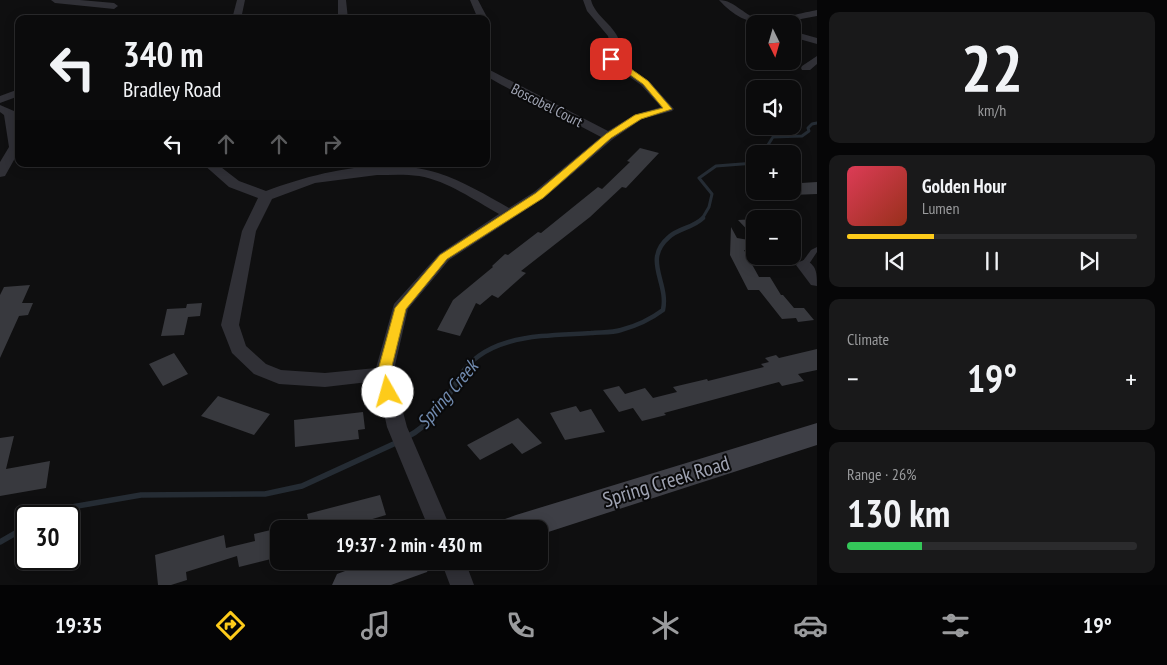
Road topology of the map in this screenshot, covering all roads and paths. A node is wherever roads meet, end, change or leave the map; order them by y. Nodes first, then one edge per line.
1 (55, 0) edge
2 (241, 0) edge
3 (342, 0) edge
4 (474, 0) edge
5 (587, 0) edge
6 (723, 0) edge
7 (114, 6) edge
8 (817, 13) edge
9 (237, 15) edge
10 (343, 15) edge
11 (481, 15) edge
12 (746, 16) edge
13 (801, 16) edge
14 (801, 37) edge
15 (817, 41) edge
16 (817, 60) edge
17 (806, 68) dead end
18 (490, 73) edge
19 (15, 94) edge
20 (0, 100) edge
21 (0, 108) edge
22 (608, 136) junction
23 (0, 147) edge
24 (15, 147) junction
25 (214, 167) edge
26 (0, 173) edge
27 (266, 196) junction
28 (509, 214) junction
29 (817, 248) edge
30 (804, 265) joint
31 (817, 282) edge
32 (384, 374) junction
33 (817, 434) edge
34 (436, 520) edge
35 (545, 520) edge
36 (391, 570) edge
37 (456, 570) edge
38 (349, 585) edge
39 (462, 585) edge

1 - 7 street
2 - 9 street
3 - 10 street
4 - 11 street
5 - 22 street
6 - 12 street
8 - 13 street
14 - 15 street
16 - 17 street
18 - 22 street, Boscobel Court
19 - 20 street
21 - 24 street
22 - 28 street
23 - 24 street
24 - 26 street
25 - 27 street
27 - 28 street
27 - 32 street
28 - 32 street
29 - 30 lane
30 - 31 street
32 - 34 street
33 - 35 main road, Spring Creek Road
36 - 38 main road
37 - 39 street

